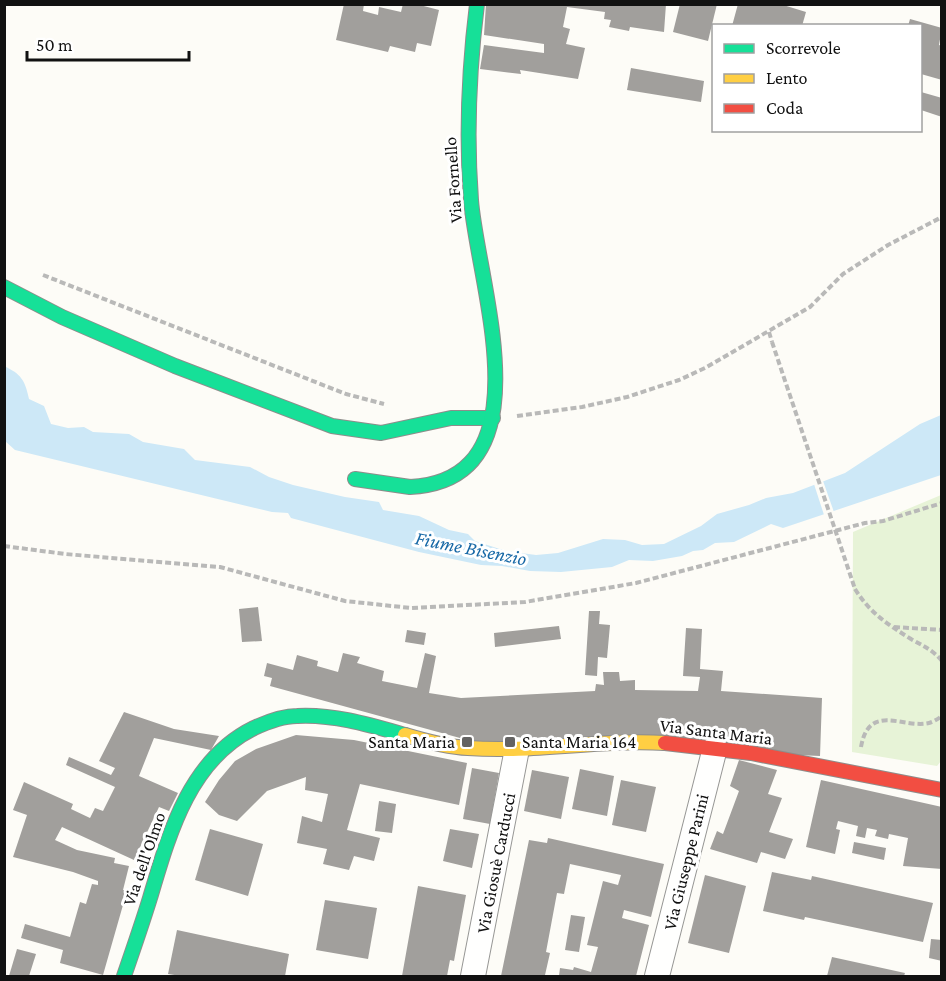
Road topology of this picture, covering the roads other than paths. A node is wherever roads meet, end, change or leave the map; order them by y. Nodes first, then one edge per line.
1 (477, 4) edge
2 (4, 286) edge
3 (493, 418) junction
4 (355, 479) dead end
5 (517, 748) junction
6 (715, 748) junction
7 (212, 760) joint
8 (942, 790) edge
9 (124, 976) edge
10 (473, 976) edge
11 (657, 976) edge

1 - 3 street, Via Fornello
2 - 3 street
3 - 4 street, Via Fornello
5 - 6 street, Via Santa Maria
5 - 7 street, Via Santa Maria
5 - 10 street, Via Giosuè Carducci
6 - 8 street, Via Santa Maria
6 - 11 street, Via Giuseppe Parini
7 - 9 street, Via dell'Olmo

